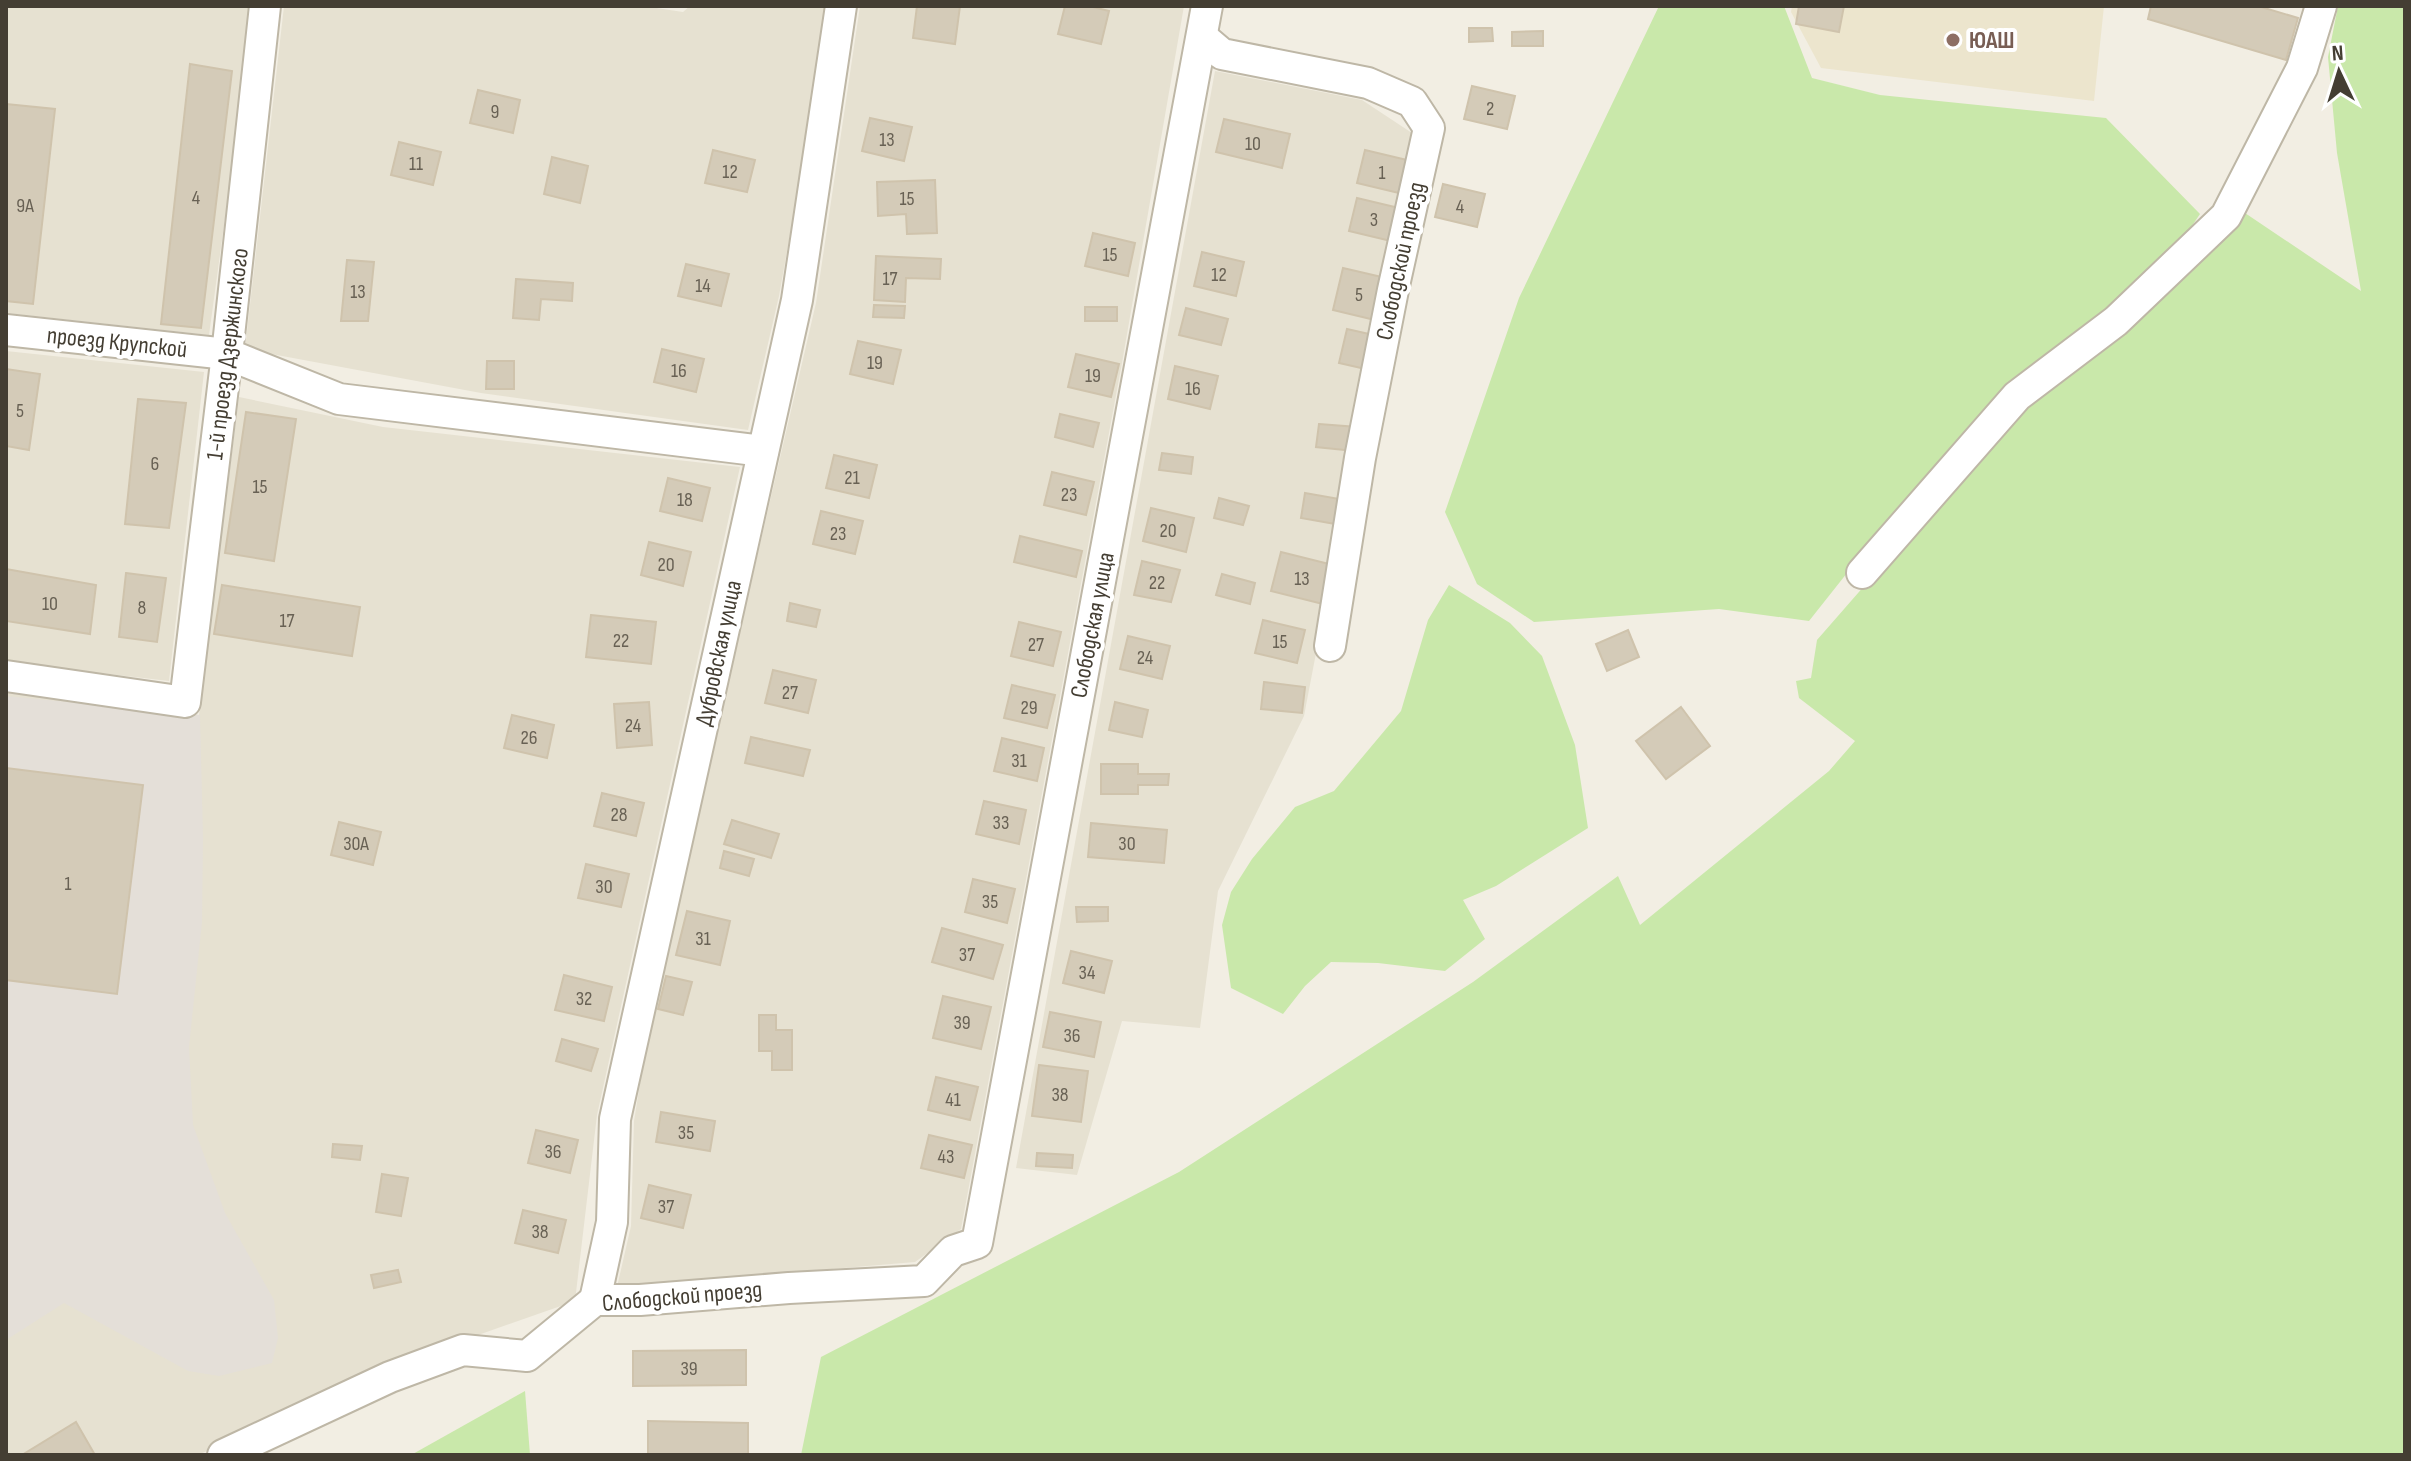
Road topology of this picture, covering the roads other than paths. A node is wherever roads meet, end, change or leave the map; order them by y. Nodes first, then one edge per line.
1 (265, 6) edge
2 (841, 6) edge
3 (1207, 6) edge
4 (2321, 6) edge
5 (1202, 37) junction
6 (6, 330) edge
7 (227, 354) junction
8 (763, 451) junction
9 (1862, 573) dead end
10 (1330, 646) dead end
11 (6, 676) edge
12 (977, 1243) joint
13 (595, 1300) junction
14 (223, 1455) edge

1 - 7 street, 1-й проезд Дзержинского
2 - 8 street, Дубровская улица
3 - 5 street, Слободская улица
4 - 9 street
5 - 10 street, Слободской проезд
5 - 12 street, Слободская улица
6 - 7 street, проезд Крупской
7 - 8 street, проезд Крупской
7 - 11 street, 1-й проезд Дзержинского
8 - 13 street, Дубровская улица
12 - 13 street, Слободской проезд
13 - 14 street, Слободской проезд

